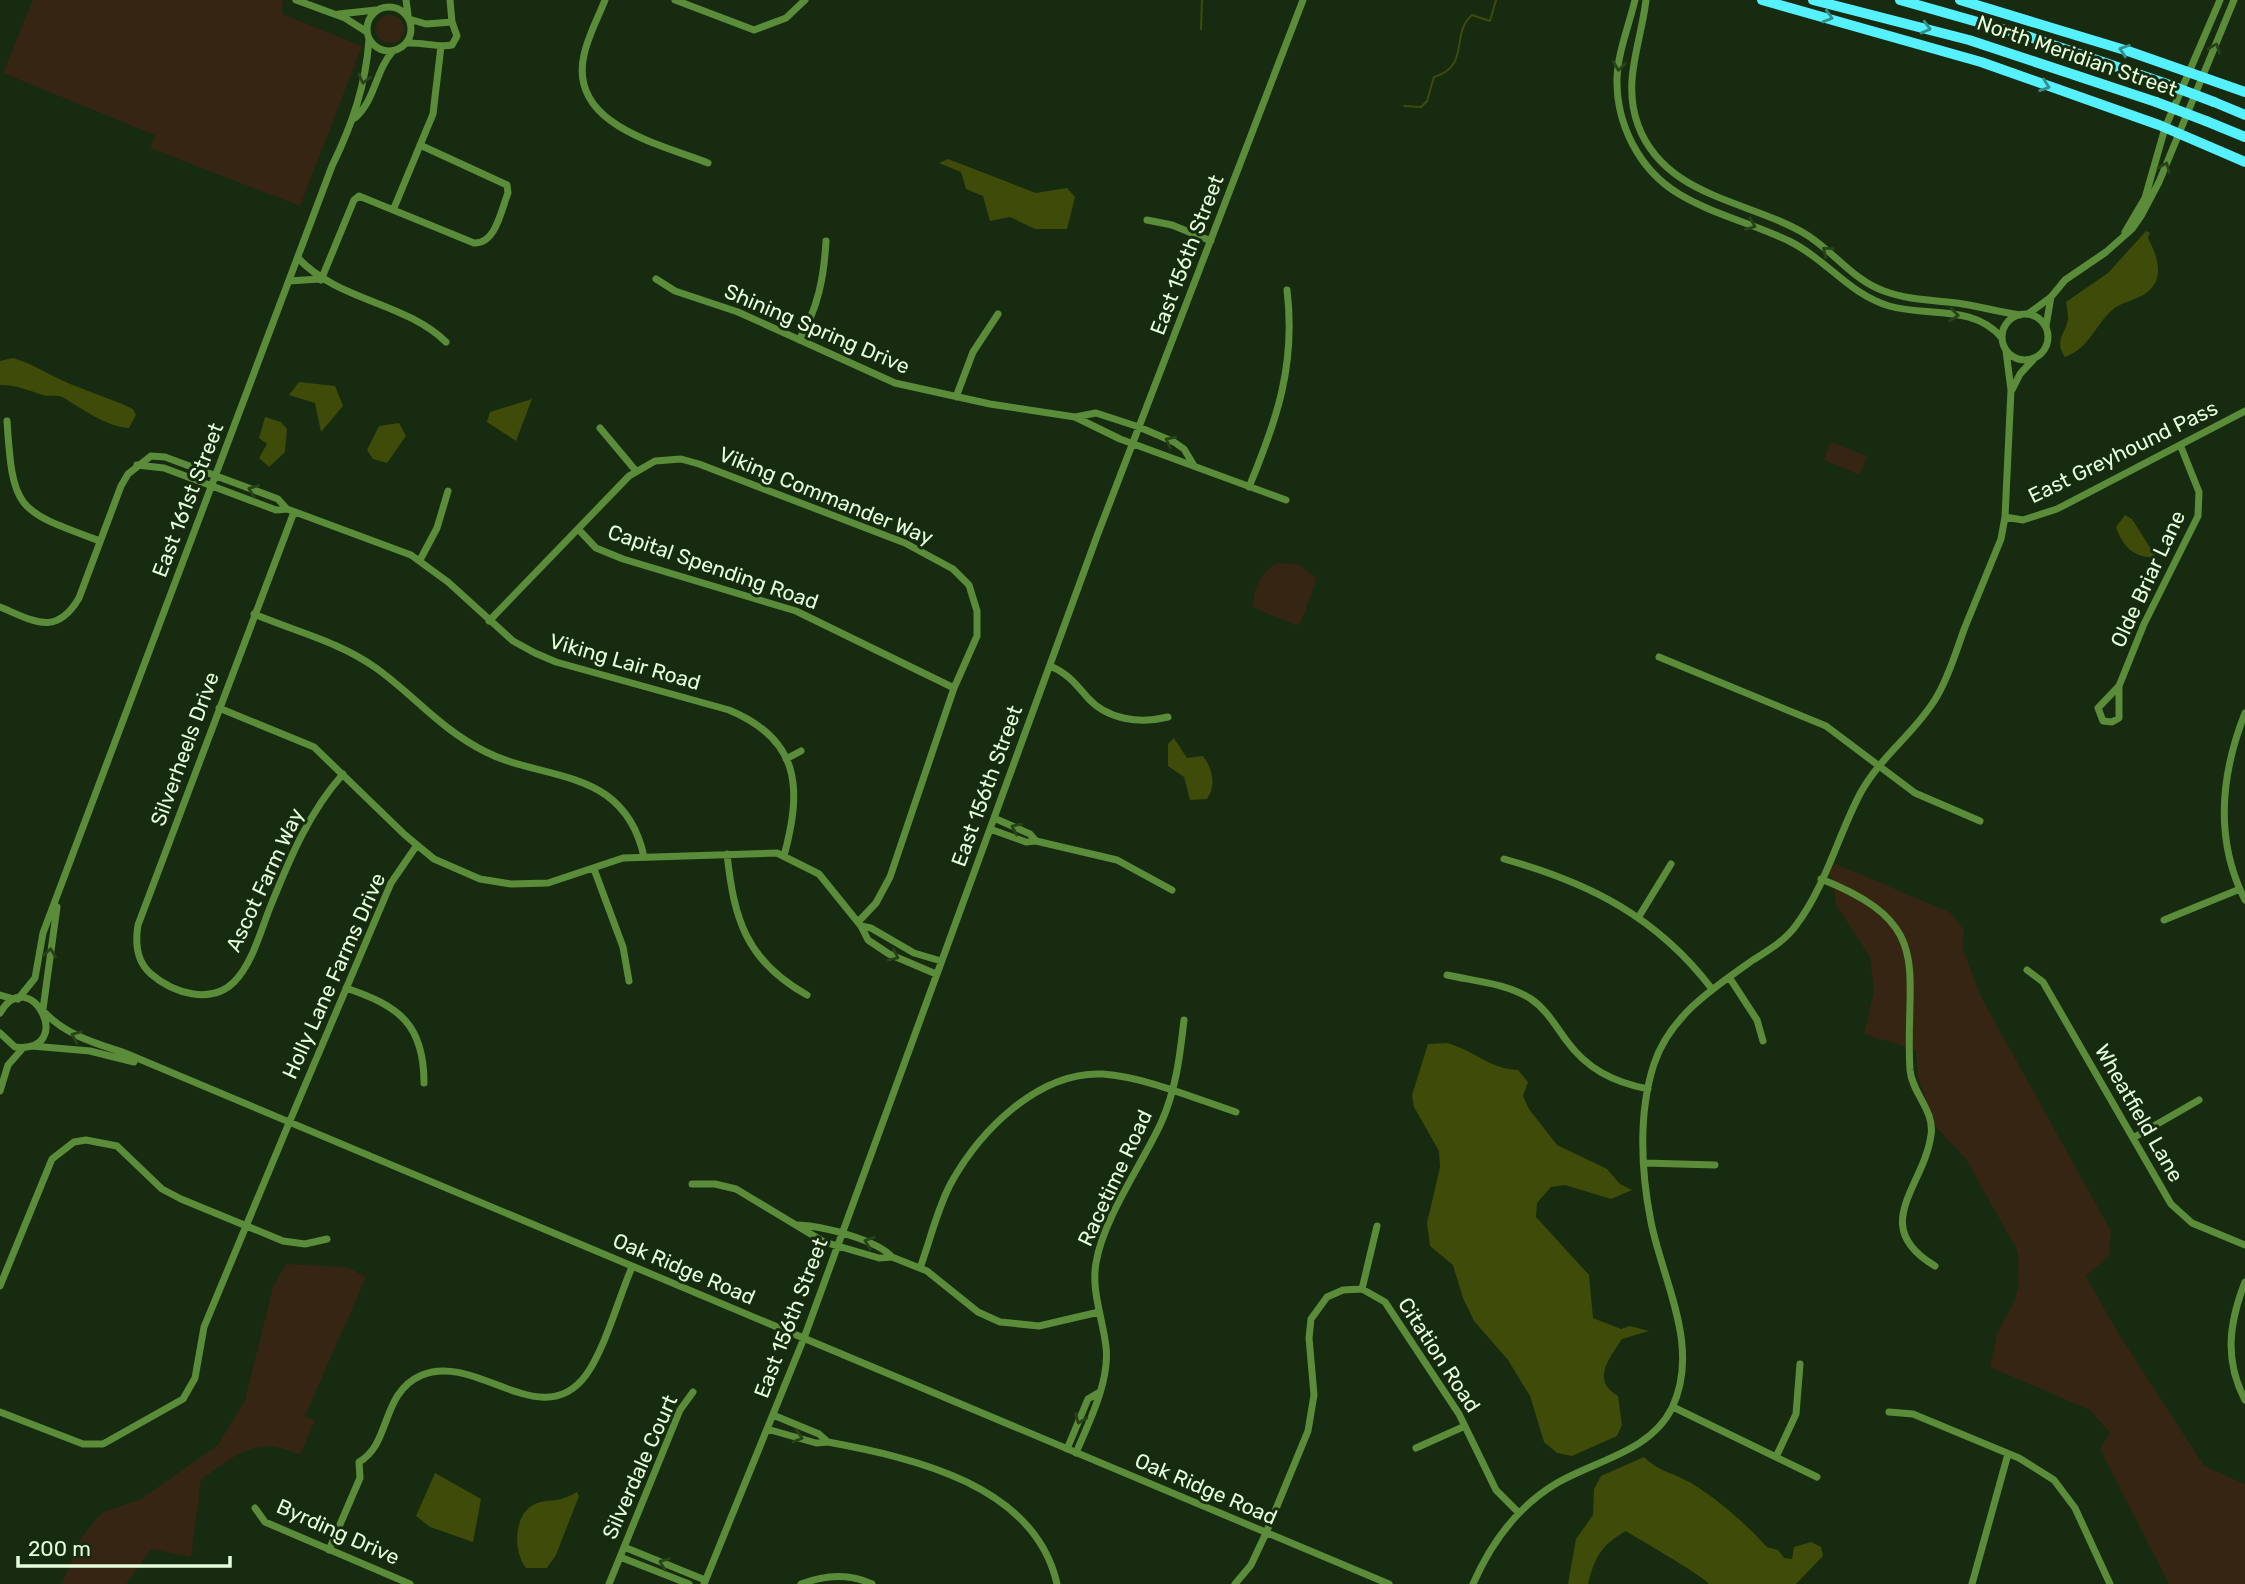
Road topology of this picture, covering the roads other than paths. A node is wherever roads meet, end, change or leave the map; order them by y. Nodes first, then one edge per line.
1 (296, 0) edge
2 (406, 0) edge
3 (605, 0) edge
4 (676, 0) edge
5 (805, 0) edge
6 (1303, 0) edge
7 (1635, 0) edge
8 (1646, 0) edge
9 (1762, 0) edge
10 (1813, 0) edge
11 (1900, 0) edge
12 (1960, 0) edge
13 (2220, 0) edge
14 (2234, 0) edge
15 (388, 3) edge
16 (449, 4) edge
17 (377, 10) junction
18 (337, 14) junction
19 (409, 17) junction
20 (443, 20) junction
21 (452, 22) junction
22 (368, 36) junction
23 (407, 43) junction
24 (441, 46) junction
25 (393, 51) junction
26 (2189, 71) junction
27 (2204, 76) junction
28 (2245, 92) edge
29 (2245, 115) edge
30 (355, 118) junction
31 (2165, 128) junction
32 (2179, 133) junction
33 (2245, 137) edge
34 (420, 145) junction
35 (2245, 162) edge
36 (708, 163) dead end
37 (394, 208) junction
38 (1147, 219) dead end
39 (2121, 239) junction
40 (826, 241) dead end
41 (1211, 241) junction
42 (298, 258) junction
43 (321, 279) junction
44 (656, 279) dead end
45 (289, 281) junction
46 (1287, 290) dead end
47 (2051, 297) junction
48 (998, 314) dead end
49 (2024, 314) junction
50 (2046, 327) junction
51 (2002, 338) junction
52 (799, 340) junction
53 (446, 342) dead end
54 (2006, 351) junction
55 (2034, 359) junction
56 (2011, 390) junction
57 (956, 397) junction
58 (2245, 411) edge
59 (1075, 417) junction
60 (7, 421) dead end
61 (1139, 427) junction
62 (600, 428) dead end
63 (1133, 442) junction
64 (2181, 447) junction
65 (1194, 464) junction
66 (137, 465) junction
67 (636, 471) junction
68 (216, 476) junction
69 (212, 487) junction
70 (1249, 487) junction
71 (448, 491) dead end
72 (1286, 500) dead end
73 (290, 510) junction
74 (2005, 517) junction
75 (579, 530) junction
76 (100, 541) junction
77 (420, 560) junction
78 (0, 607) edge
79 (254, 614) junction
80 (489, 621) junction
81 (1660, 657) dead end
82 (1050, 666) junction
83 (2119, 686) junction
84 (954, 688) junction
85 (219, 708) junction
86 (2245, 713) edge
87 (1168, 717) dead end
88 (801, 751) dead end
89 (786, 759) junction
90 (1877, 765) junction
91 (343, 774) junction
92 (994, 818) junction
93 (1980, 821) dead end
94 (990, 829) junction
95 (1036, 841) junction
96 (417, 845) junction
97 (727, 854) junction
98 (784, 856) junction
99 (644, 857) junction
100 (1504, 859) dead end
101 (1671, 864) dead end
102 (594, 869) junction
103 (1821, 879) junction
104 (2240, 888) junction
105 (1172, 890) dead end
106 (59, 896) junction
107 (2245, 900) edge
108 (1638, 918) junction
109 (2164, 920) dead end
110 (860, 924) junction
111 (941, 961) junction
112 (2027, 970) dead end
113 (936, 974) junction
114 (1447, 975) dead end
115 (1729, 977) junction
116 (629, 981) dead end
117 (173, 988) joint
118 (346, 988) junction
119 (1712, 989) junction
120 (0, 995) edge
121 (807, 995) dead end
122 (16, 999) junction
123 (44, 1012) junction
124 (0, 1013) edge
125 (1184, 1020) dead end
126 (0, 1033) edge
127 (1763, 1041) dead end
128 (27, 1047) junction
129 (158, 1069) junction
130 (424, 1083) dead end
131 (1648, 1089) junction
132 (0, 1091) edge
133 (1172, 1092) junction
134 (2199, 1100) dead end
135 (1236, 1112) dead end
136 (289, 1123) junction
137 (2133, 1138) junction
138 (1644, 1163) junction
139 (1714, 1165) dead end
140 (692, 1184) dead end
141 (799, 1225) junction
142 (247, 1226) junction
143 (1377, 1226) dead end
144 (841, 1235) junction
145 (327, 1239) dead end
146 (2245, 1245) edge
147 (837, 1246) junction
148 (892, 1257) junction
149 (1935, 1266) dead end
150 (632, 1267) junction
151 (920, 1268) junction
152 (2245, 1282) edge
153 (0, 1286) edge
154 (1362, 1289) junction
155 (1099, 1312) junction
156 (804, 1338) junction
157 (1800, 1364) dead end
158 (694, 1392) dead end
159 (1098, 1393) junction
160 (2245, 1400) edge
161 (1673, 1407) junction
162 (0, 1412) edge
163 (1889, 1412) dead end
164 (773, 1415) junction
165 (1465, 1426) junction
166 (767, 1429) junction
167 (828, 1442) junction
168 (1416, 1448) dead end
169 (1067, 1449) junction
170 (1076, 1453) junction
171 (2008, 1454) junction
172 (1776, 1457) junction
173 (1817, 1476) dead end
174 (255, 1508) dead end
175 (1519, 1514) junction
176 (1266, 1533) junction
177 (624, 1547) junction
178 (329, 1550) junction
179 (620, 1557) junction
180 (704, 1582) edge
181 (410, 1584) edge
182 (609, 1584) edge
183 (689, 1584) edge
184 (801, 1584) edge
185 (872, 1584) edge
186 (1057, 1584) edge
187 (1236, 1584) edge
188 (1389, 1584) edge
189 (1473, 1584) edge
190 (1972, 1584) edge
191 (2110, 1584) edge

1 - 18 street
2 - 19 street
3 - 36 street
4 - 5 street
6 - 41 street, East 156th Street
7 -> 51 street
49 -> 8 street
9 -> 31 highway
10 -> 33 highway, North Meridian Street, bridge
11 - 29 highway, North Meridian Street, bridge
26 -> 12 highway
13 - 26 street
27 -> 14 street
15 - 17 street
15 - 19 street
16 - 20 street
16 - 21 street
17 - 18 street
17 - 22 street
18 - 22 street
19 - 20 street
19 - 23 street
20 - 21 street
21 - 24 street
22 - 25 street
22 -> 30 street, East 161st Street
23 - 24 street
23 - 25 street
24 - 34 street
25 - 30 street, East 161st Street
26 - 27 highway
26 - 31 street
27 - 28 highway
27 - 32 street
30 - 42 street, East 161st Street
31 - 32 highway
31 - 39 street
32 - 35 highway
39 -> 32 street
34 - 37 street
34 - 37 street
37 - 43 street
38 - 41 street
39 - 47 street
40 - 52 street
41 - 61 street, East 156th Street
42 - 43 street
42 - 45 street, East 161st Street
43 - 45 street
43 - 53 street
44 - 52 street, Shining Spring Drive
45 - 68 street, East 161st Street
46 - 70 street
47 - 49 street
47 - 50 street
48 - 57 street
49 - 50 street
49 - 51 street
50 - 55 street
51 - 54 street
52 - 57 street, Shining Spring Drive
54 - 55 street
54 - 56 street
55 - 56 street
56 - 74 street
57 - 59 street, Shining Spring Drive
58 - 64 street, East Greyhound Pass
59 - 61 street
59 - 63 street, Shining Spring Drive
60 - 76 street
61 - 63 street, East 156th Street
65 -> 61 street
62 - 67 street
63 - 65 street, Shining Spring Drive
63 - 82 street, East 156th Street
64 - 74 street, East Greyhound Pass
64 - 83 street, Olde Briar Lane
65 - 70 street, Shining Spring Drive
66 - 68 street
66 - 69 street, Viking Lair Road
66 - 76 street
67 - 75 street, Viking Commander Way
67 - 84 street, Viking Commander Way
68 - 69 street, East 161st Street
73 -> 68 street
69 - 73 street, Viking Lair Road
69 - 106 street, East 161st Street
70 - 72 street, Shining Spring Drive
71 - 77 street
73 - 77 street, Viking Lair Road
73 - 79 street, Silverheels Drive
74 - 90 street, East Greyhound Pass
75 - 80 street, Viking Commander Way
75 - 84 street, Capital Spending Road
76 - 78 street
77 - 80 street, Viking Lair Road
79 - 85 street, Silverheels Drive
79 - 99 street
80 - 89 street, Viking Lair Road
81 - 90 street
82 - 87 street
82 - 92 street, East 156th Street
83 - 83 street, Olde Briar Lane
84 - 110 street, Viking Commander Way
85 - 91 street
85 - 117 street, Silverheels Drive
86 - 104 street
88 - 89 street
89 - 98 street, Viking Lair Road
90 - 93 street
90 - 103 street, East Greyhound Pass
91 - 96 street
91 - 117 street, Ascot Farm Way
92 - 94 street, East 156th Street
95 -> 92 street
94 - 95 street
94 - 111 street, East 156th Street
95 - 105 street
96 - 102 street
96 - 118 street, Holly Lane Farms Drive
97 - 98 street
97 - 99 street
97 - 121 street
98 - 110 street
99 - 102 street
100 - 108 street
101 - 108 street
102 - 116 street
103 - 115 street, East Greyhound Pass
103 - 149 street
104 - 107 street
104 - 109 street
106 - 122 street, East 161st Street
123 -> 106 street, East 161st Street
108 - 119 street
110 - 111 street
110 -> 113 street
111 - 113 street, East 156th Street
112 - 137 street, Wheatfield Lane
113 - 144 street, East 156th Street
114 - 131 street
115 - 119 street, East Greyhound Pass
115 - 127 street
118 - 130 street
118 - 136 street, Holly Lane Farms Drive
119 - 131 street, East Greyhound Pass
120 - 122 street
122 - 123 street, Oak Ridge Road
122 - 124 street, East 161st Street
123 - 128 street, East 161st Street
129 -> 123 street, Oak Ridge Road
125 - 133 street, Racetime Road
126 - 128 street
128 - 129 street, Oak Ridge Road
128 - 132 street
129 - 136 street, Oak Ridge Road
131 - 138 street, East Greyhound Pass
133 - 135 street
133 - 151 street
133 - 155 street, Racetime Road
134 - 137 street
136 - 142 street, Holly Lane Farms Drive
136 - 150 street, Oak Ridge Road
137 - 146 street, Wheatfield Lane
138 - 139 street
138 - 161 street, East Greyhound Pass
140 - 141 street
141 - 144 street
141 - 147 street
142 - 145 street
142 - 153 street
142 - 162 street, Holly Lane Farms Drive
143 - 154 street
144 - 147 street, East 156th Street
148 -> 144 street
147 - 148 street
147 - 156 street, East 156th Street
148 - 151 street
150 - 156 street, Oak Ridge Road
150 - 178 street
151 - 155 street
152 - 160 street
154 - 165 street, Citation Road
154 - 176 street
155 - 159 street, Racetime Road
156 - 164 street, East 156th Street
156 - 169 street, Oak Ridge Road
157 - 172 street
158 - 177 street, Silverdale Court
159 -> 169 street, Racetime Road
159 - 170 street, Racetime Road
161 - 172 street
161 - 175 street, East Greyhound Pass
163 - 171 street
164 - 166 street, East 156th Street
164 - 167 street
165 - 168 street
165 - 175 street, Citation Road
166 -> 167 street
166 - 180 street, East 156th Street
167 - 186 street
169 - 170 street, Oak Ridge Road
170 - 176 street, Oak Ridge Road
171 - 190 street
171 - 191 street
172 - 173 street
174 - 178 street, Byrding Drive
175 - 189 street, East Greyhound Pass
176 - 187 street
176 - 188 street, Oak Ridge Road
177 - 179 street, Silverdale Court
180 -> 177 street
178 - 181 street, Byrding Drive
179 - 182 street
179 - 183 street
184 - 185 street

